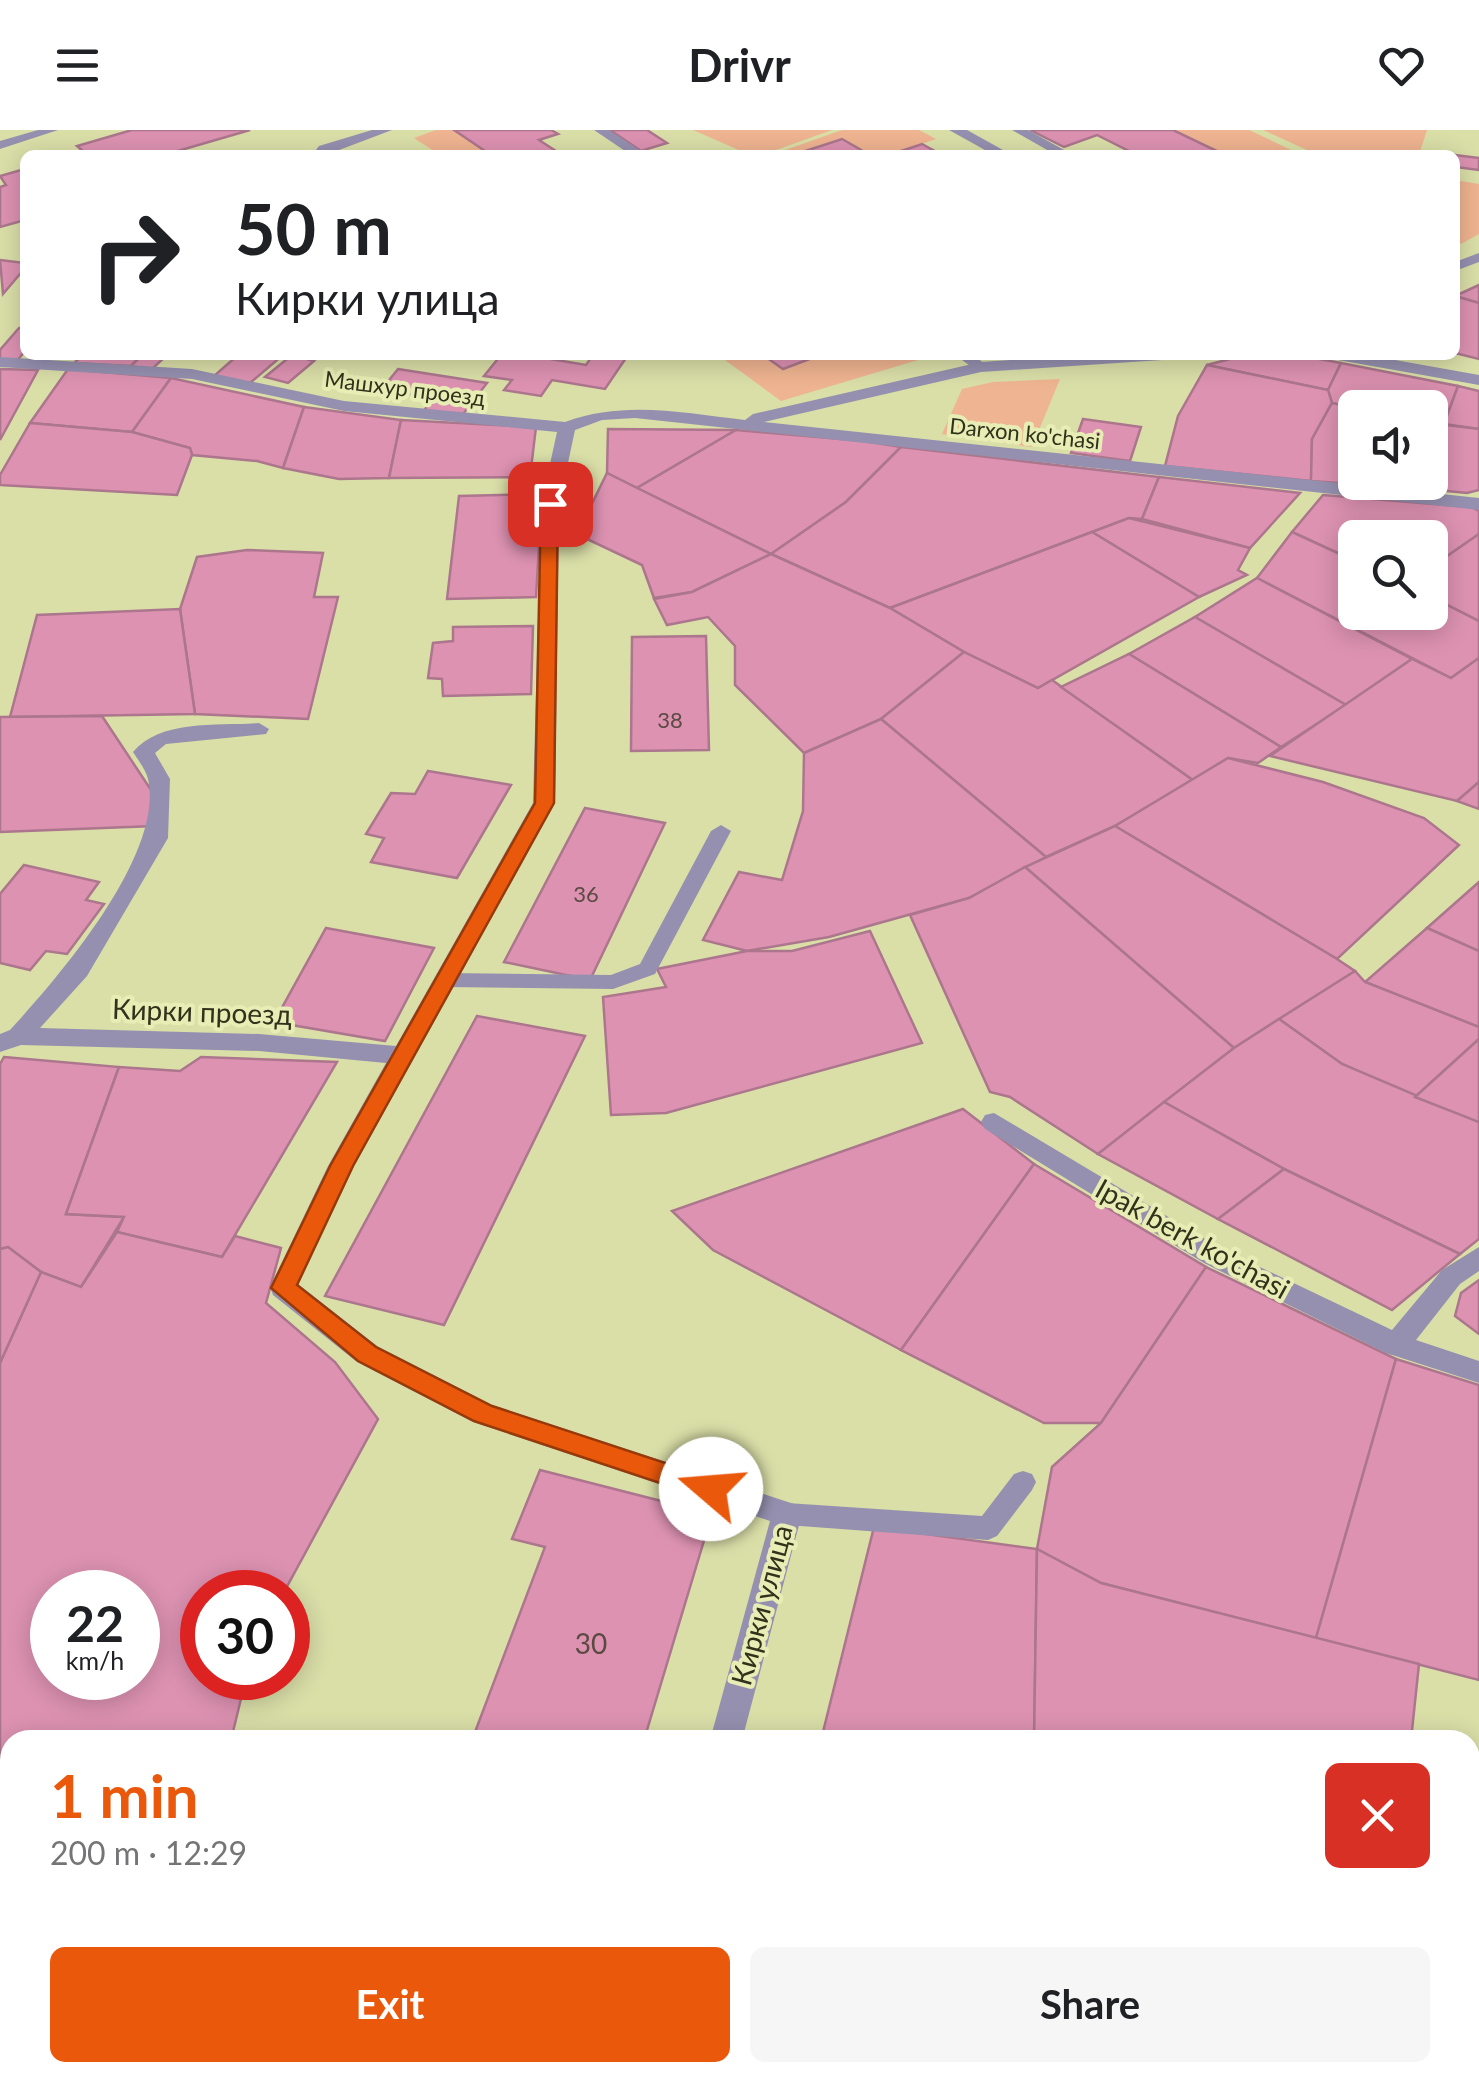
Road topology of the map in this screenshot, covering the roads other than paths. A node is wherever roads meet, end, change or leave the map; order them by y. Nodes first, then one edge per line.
1 (52, 130) edge
2 (386, 130) edge
3 (600, 130) edge
4 (956, 130) edge
5 (1018, 130) edge
6 (0, 145) edge
7 (323, 150) edge
8 (632, 150) edge
9 (995, 150) edge
10 (1056, 150) edge
11 (970, 360) edge
12 (1087, 360) edge
13 (1366, 360) edge
14 (0, 362) edge
15 (982, 367) junction
16 (1479, 380) edge
17 (733, 423) junction
18 (567, 427) junction
19 (1479, 504) edge
20 (259, 729) dead end
21 (721, 831) dead end
22 (445, 980) junction
23 (9, 1040) edge
24 (402, 1056) junction
25 (994, 1122) dead end
26 (1479, 1257) edge
27 (1396, 1345) junction
28 (1479, 1372) edge
29 (1024, 1482) dead end
30 (787, 1514) junction
31 (729, 1730) edge

1 - 6 lane
2 - 7 lane
3 - 8 lane
4 - 9 street
5 - 10 lane
11 - 15 lane
12 - 15 street
13 - 16 street
14 - 18 street, Машхур проезд
15 - 17 street
17 - 18 street, Darxon ko'chasi
17 - 19 street, Darxon ko'chasi
18 - 22 street, Кирки улица
20 - 23 street
21 - 22 lane
22 - 24 street, Кирки улица
23 - 24 street, Кирки проезд
24 - 30 street, Кирки улица
25 - 27 street, Ipak berk ko'chasi
26 - 27 street
27 - 28 street, Ipak berk ko'chasi
29 - 30 lane
30 - 31 street, Кирки улица

